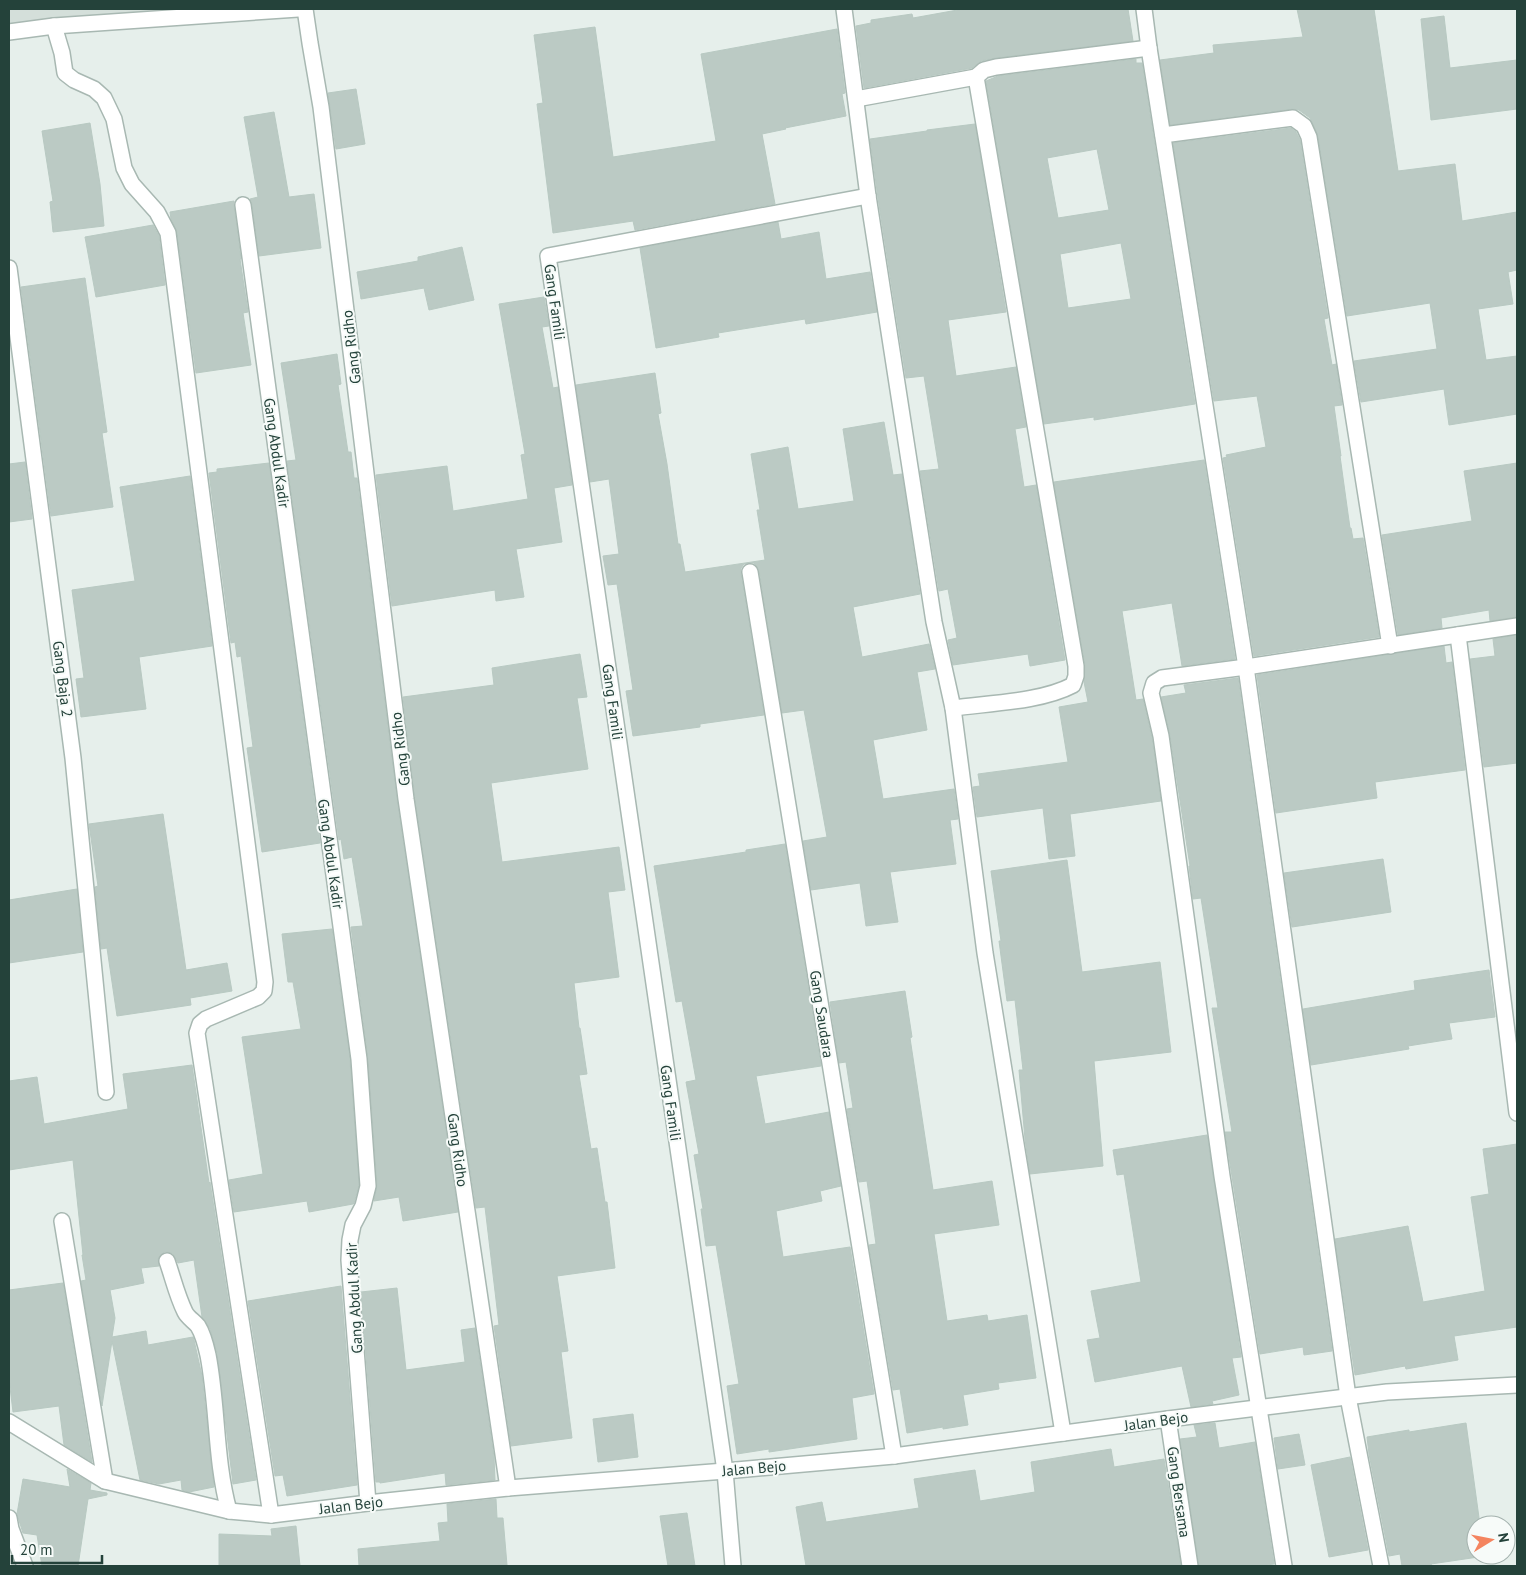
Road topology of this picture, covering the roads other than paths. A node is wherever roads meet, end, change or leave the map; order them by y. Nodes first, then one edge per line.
1 (298, 9) edge
2 (305, 9) edge
3 (844, 9) edge
4 (1144, 9) edge
5 (54, 26) junction
6 (9, 32) edge
7 (1149, 48) junction
8 (976, 76) junction
9 (856, 99) junction
10 (1163, 135) junction
11 (868, 196) junction
12 (243, 205) dead end
13 (9, 268) edge
14 (750, 572) dead end
15 (1517, 626) edge
16 (1458, 636) junction
17 (1390, 646) junction
18 (1246, 667) junction
19 (953, 708) junction
20 (106, 1092) dead end
21 (1517, 1112) edge
22 (62, 1220) dead end
23 (167, 1261) dead end
24 (1517, 1385) edge
25 (1348, 1397) junction
26 (1258, 1408) junction
27 (1168, 1419) junction
28 (9, 1422) edge
29 (1063, 1434) junction
30 (894, 1456) junction
31 (725, 1471) junction
32 (105, 1481) junction
33 (508, 1488) junction
34 (368, 1503) junction
35 (229, 1511) junction
36 (271, 1515) junction
37 (9, 1518) edge
38 (25, 1566) edge
39 (733, 1566) edge
40 (1190, 1566) edge
41 (1284, 1566) edge
42 (1381, 1566) edge

1 - 5 street
2 - 33 street, Gang Ridho
3 - 9 street
4 - 7 street
5 - 6 street
5 - 36 street
7 - 8 street
7 - 10 street
8 - 9 street
8 - 19 street
9 - 11 street
10 - 17 street
10 - 18 street
11 - 19 street
11 - 31 street, Gang Famili
12 - 34 street, Gang Abdul Kadir
13 - 20 street, Gang Baja 2
14 - 30 street, Gang Saudara
15 - 16 street
16 - 17 street
16 - 21 street
17 - 18 street
18 - 25 street
18 - 26 street
19 - 29 street
22 - 32 street
23 - 35 street
24 - 25 street, Jalan Bejo
25 - 26 street, Jalan Bejo
25 - 42 street
26 - 27 street, Jalan Bejo
26 - 41 street
27 - 29 street, Jalan Bejo
27 - 40 street, Gang Bersama
28 - 32 street, Jalan Bejo
29 - 30 street, Jalan Bejo
30 - 31 street, Jalan Bejo
31 - 33 street, Jalan Bejo
31 - 39 street
32 - 35 street, Jalan Bejo
33 - 34 street, Jalan Bejo
34 - 36 street, Jalan Bejo
35 - 36 street, Jalan Bejo
37 - 38 street

